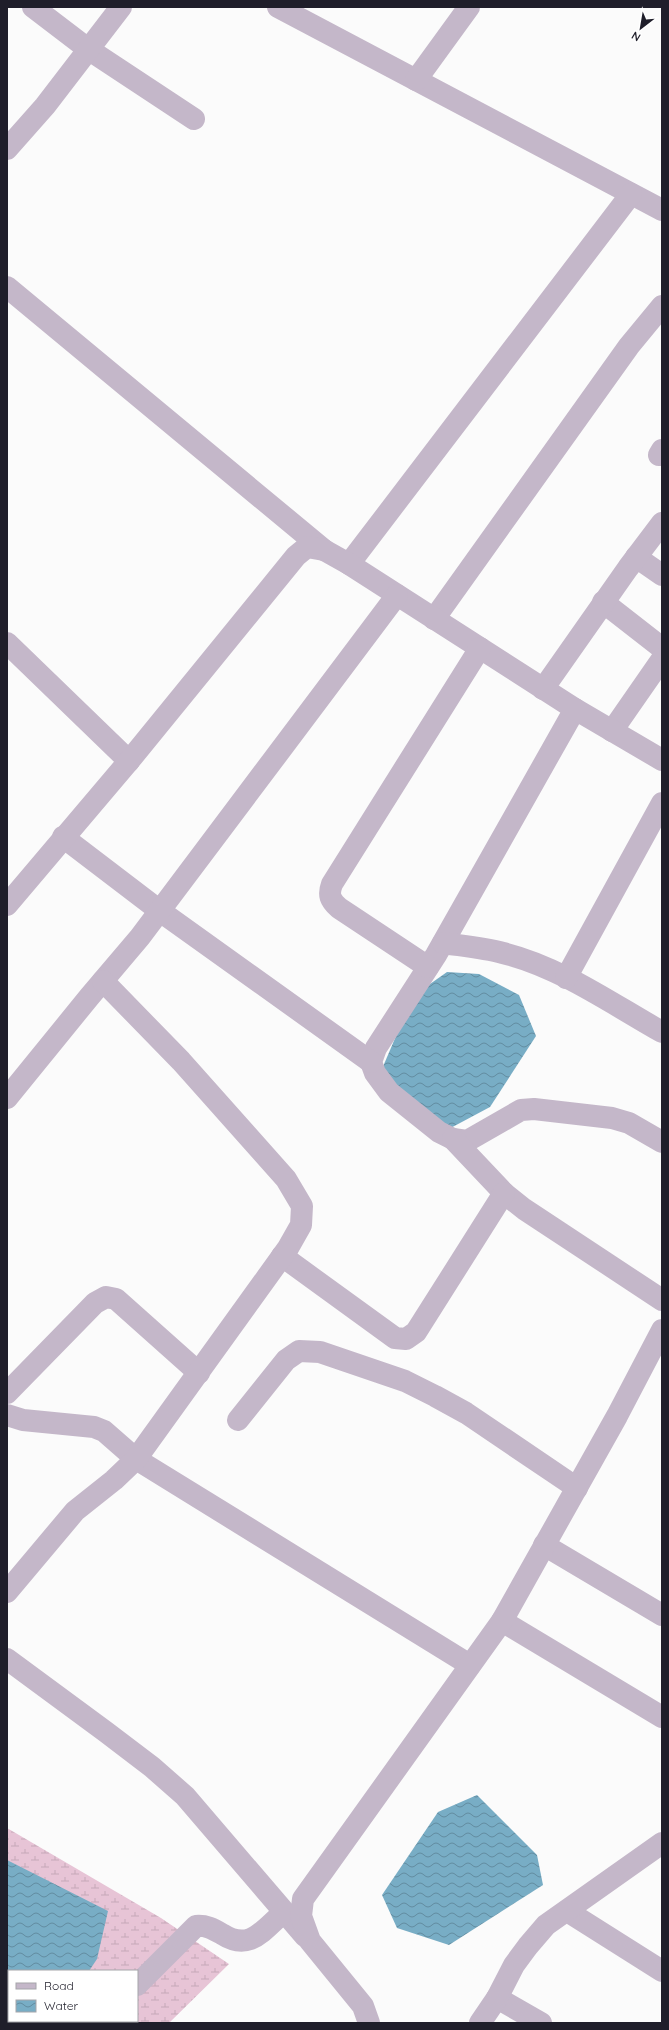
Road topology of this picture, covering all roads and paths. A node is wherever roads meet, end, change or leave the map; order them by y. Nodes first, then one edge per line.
1 (33, 7) edge
2 (121, 7) edge
3 (278, 7) edge
4 (469, 7) edge
5 (88, 49) junction
6 (416, 80) junction
7 (194, 119) dead end
8 (7, 149) edge
9 (631, 194) junction
10 (662, 210) edge
11 (7, 287) edge
12 (662, 306) edge
13 (662, 523) edge
14 (324, 550) junction
15 (636, 557) junction
16 (349, 564) junction
17 (662, 575) edge
18 (397, 595) junction
19 (603, 602) junction
20 (434, 619) junction
21 (7, 642) edge
22 (480, 648) junction
23 (662, 648) edge
24 (662, 659) edge
25 (543, 688) junction
26 (575, 709) junction
27 (612, 731) junction
28 (662, 760) edge
29 (129, 761) junction
30 (662, 803) edge
31 (63, 838) junction
32 (7, 905) edge
33 (160, 911) junction
34 (443, 943) junction
35 (428, 967) junction
36 (566, 978) junction
37 (103, 981) junction
38 (662, 1032) edge
39 (371, 1062) junction
40 (7, 1098) edge
41 (453, 1139) junction
42 (662, 1142) edge
43 (504, 1193) junction
44 (282, 1256) junction
45 (662, 1300) edge
46 (662, 1330) edge
47 (199, 1373) junction
48 (7, 1393) edge
49 (7, 1415) edge
50 (238, 1420) dead end
51 (136, 1458) junction
52 (577, 1488) junction
53 (544, 1545) junction
54 (7, 1592) edge
55 (662, 1615) edge
56 (502, 1621) junction
57 (7, 1659) edge
58 (470, 1666) junction
59 (662, 1717) edge
60 (662, 1842) edge
61 (567, 1911) junction
62 (284, 1912) junction
63 (310, 1941) junction
64 (662, 1970) edge
65 (138, 1984) edge
66 (497, 1998) junction
67 (368, 2023) edge
68 (480, 2023) edge
69 (541, 2023) edge

1 - 5 street
2 - 5 street
3 - 6 street
4 - 6 street
5 - 7 street
5 - 8 street
6 - 9 street
9 - 10 street
9 - 16 street
11 - 14 street
12 - 20 street
13 - 15 street
14 - 16 street
14 - 29 street
15 - 17 street
15 - 19 street
16 - 18 street
18 - 20 street
18 - 33 street
19 - 23 street
19 - 25 street
20 - 22 street
21 - 29 street
22 - 25 street
22 - 35 street
24 - 27 street
25 - 26 street
26 - 27 street
26 - 34 street
27 - 28 street
29 - 31 street
30 - 36 street
31 - 32 street
31 - 33 street
33 - 37 street
33 - 39 street
34 - 35 street
34 - 36 street
35 - 39 street
36 - 38 street
37 - 40 street
37 - 44 street
39 - 41 street
41 - 42 street
41 - 43 street
43 - 44 street
43 - 45 street
44 - 47 street
46 - 52 street
47 - 48 street
47 - 51 street
49 - 51 street
50 - 52 street
51 - 54 street
51 - 58 street
52 - 53 street
53 - 55 street
53 - 56 street
56 - 58 street
56 - 59 street
57 - 62 street
58 - 63 street
60 - 61 street
61 - 64 street
61 - 66 street
62 - 63 street
62 - 65 street
63 - 67 street
66 - 68 street
66 - 69 street

